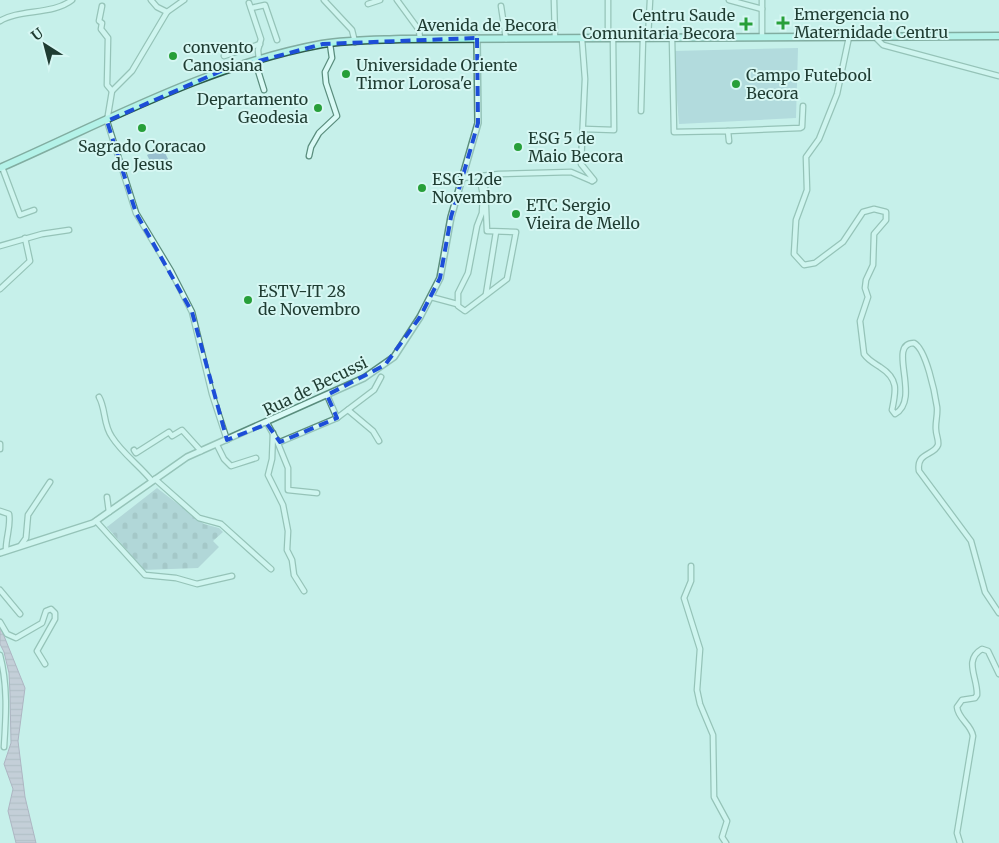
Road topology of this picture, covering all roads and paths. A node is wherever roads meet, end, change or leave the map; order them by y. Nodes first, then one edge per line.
1 (72, 0) edge
2 (151, 0) edge
3 (184, 0) edge
4 (324, 0) edge
5 (380, 0) edge
6 (397, 0) edge
7 (554, 0) edge
8 (608, 0) edge
9 (650, 0) edge
10 (729, 0) edge
11 (762, 0) edge
12 (368, 4) dead end
13 (102, 6) dead end
14 (501, 6) dead end
15 (762, 9) junction
16 (167, 12) junction
17 (0, 21) edge
18 (999, 36) edge
19 (762, 37) junction
20 (849, 37) junction
21 (477, 38) junction
22 (506, 38) junction
23 (555, 38) junction
24 (611, 38) junction
25 (645, 38) junction
26 (672, 38) junction
27 (876, 38) junction
28 (420, 39) junction
29 (582, 39) junction
30 (277, 40) dead end
31 (355, 42) junction
32 (260, 44) junction
33 (330, 44) junction
34 (224, 56) dead end
35 (257, 60) junction
36 (999, 76) edge
37 (264, 90) dead end
38 (112, 91) junction
39 (804, 106) dead end
40 (642, 111) dead end
41 (107, 121) junction
42 (584, 129) junction
43 (728, 131) junction
44 (729, 141) dead end
45 (309, 156) dead end
46 (1, 168) edge
47 (479, 175) junction
48 (462, 178) junction
49 (34, 210) dead end
50 (69, 230) dead end
51 (496, 232) junction
52 (24, 238) junction
53 (0, 246) edge
54 (0, 289) edge
55 (486, 295) junction
56 (457, 304) junction
57 (381, 377) dead end
58 (327, 395) junction
59 (99, 397) dead end
60 (348, 410) junction
61 (337, 418) junction
62 (268, 424) junction
63 (273, 434) junction
64 (276, 439) junction
65 (227, 440) junction
66 (379, 441) dead end
67 (0, 444) edge
68 (217, 445) junction
69 (0, 448) edge
70 (134, 450) dead end
71 (201, 452) junction
72 (256, 458) dead end
73 (153, 480) junction
74 (50, 482) dead end
75 (317, 493) dead end
76 (107, 497) dead end
77 (0, 511) edge
78 (109, 512) junction
79 (96, 521) junction
80 (21, 545) junction
81 (6, 549) junction
82 (0, 553) edge
83 (691, 566) dead end
84 (271, 569) dead end
85 (232, 576) dead end
86 (0, 590) edge
87 (304, 591) dead end
88 (999, 613) edge
89 (20, 614) dead end
90 (0, 622) edge
91 (0, 655) edge
92 (45, 664) dead end
93 (999, 674) edge
94 (4, 747) dead end
95 (726, 843) edge
96 (960, 843) edge

1 - 17 street
2 - 16 street
3 - 16 street
4 - 31 street
5 - 12 street
6 - 28 street
7 - 23 street
8 - 24 street
9 - 25 street
10 - 15 street
11 - 15 street
13 - 38 street
14 - 22 street
15 - 19 street
16 - 38 street
18 - 27 main road, Avenida de Becora
19 - 20 main road, Avenida de Becora
19 - 26 main road, Avenida de Becora
20 - 27 main road, Avenida de Becora
20 - 88 street
21 - 22 main road, Avenida de Becora
21 - 28 main road, Avenida de Becora
21 - 48 street, Rua de Becussi
22 - 23 main road, Avenida de Becora
23 - 29 main road, Avenida de Becora
24 - 25 main road, Avenida de Becora
24 - 29 main road, Avenida de Becora
24 - 42 street
25 - 26 main road, Avenida de Becora
25 - 40 street
26 - 43 street
27 - 36 street
28 - 31 main road, Avenida de Becora
29 - 42 street
30 - 32 street
31 - 33 main road, Avenida de Becora
32 - 34 street
32 - 35 street
33 - 35 main road, Avenida de Becora
33 - 45 street
35 - 37 street
35 - 41 main road, Avenida de Becora
38 - 41 street
39 - 43 street
41 - 46 main road, Avenida de Becora
41 - 65 street
42 - 47 street
43 - 44 street
46 - 49 street
47 - 48 street
47 - 51 street
47 - 56 street
48 - 58 street, Rua de Becussi
50 - 52 street
51 - 55 street
51 - 55 street
52 - 53 street
52 - 54 street
55 - 56 street
56 - 56 street
57 - 60 street
58 - 61 street
58 - 62 street, Rua de Becussi
59 - 73 street
60 - 61 street
60 - 66 street
61 - 64 street
62 - 63 street
62 - 65 street, Rua de Becussi
63 - 64 street
63 - 87 street
64 - 75 street
65 - 68 street, Rua de Becussi
67 - 69 street
68 - 71 street, Rua de Becussi
68 - 72 street
70 - 71 street
71 - 73 street, Rua de Becussi
73 - 78 street, Rua de Becussi
73 - 84 street
74 - 80 street
76 - 78 street
77 - 81 street
78 - 79 street, Rua de Becussi
79 - 80 street, Rua de Becussi
79 - 85 street
80 - 81 street, Rua de Becussi
81 - 82 street, Rua de Becussi
83 - 95 street
86 - 89 street
90 - 92 street
91 - 94 street
93 - 96 street

